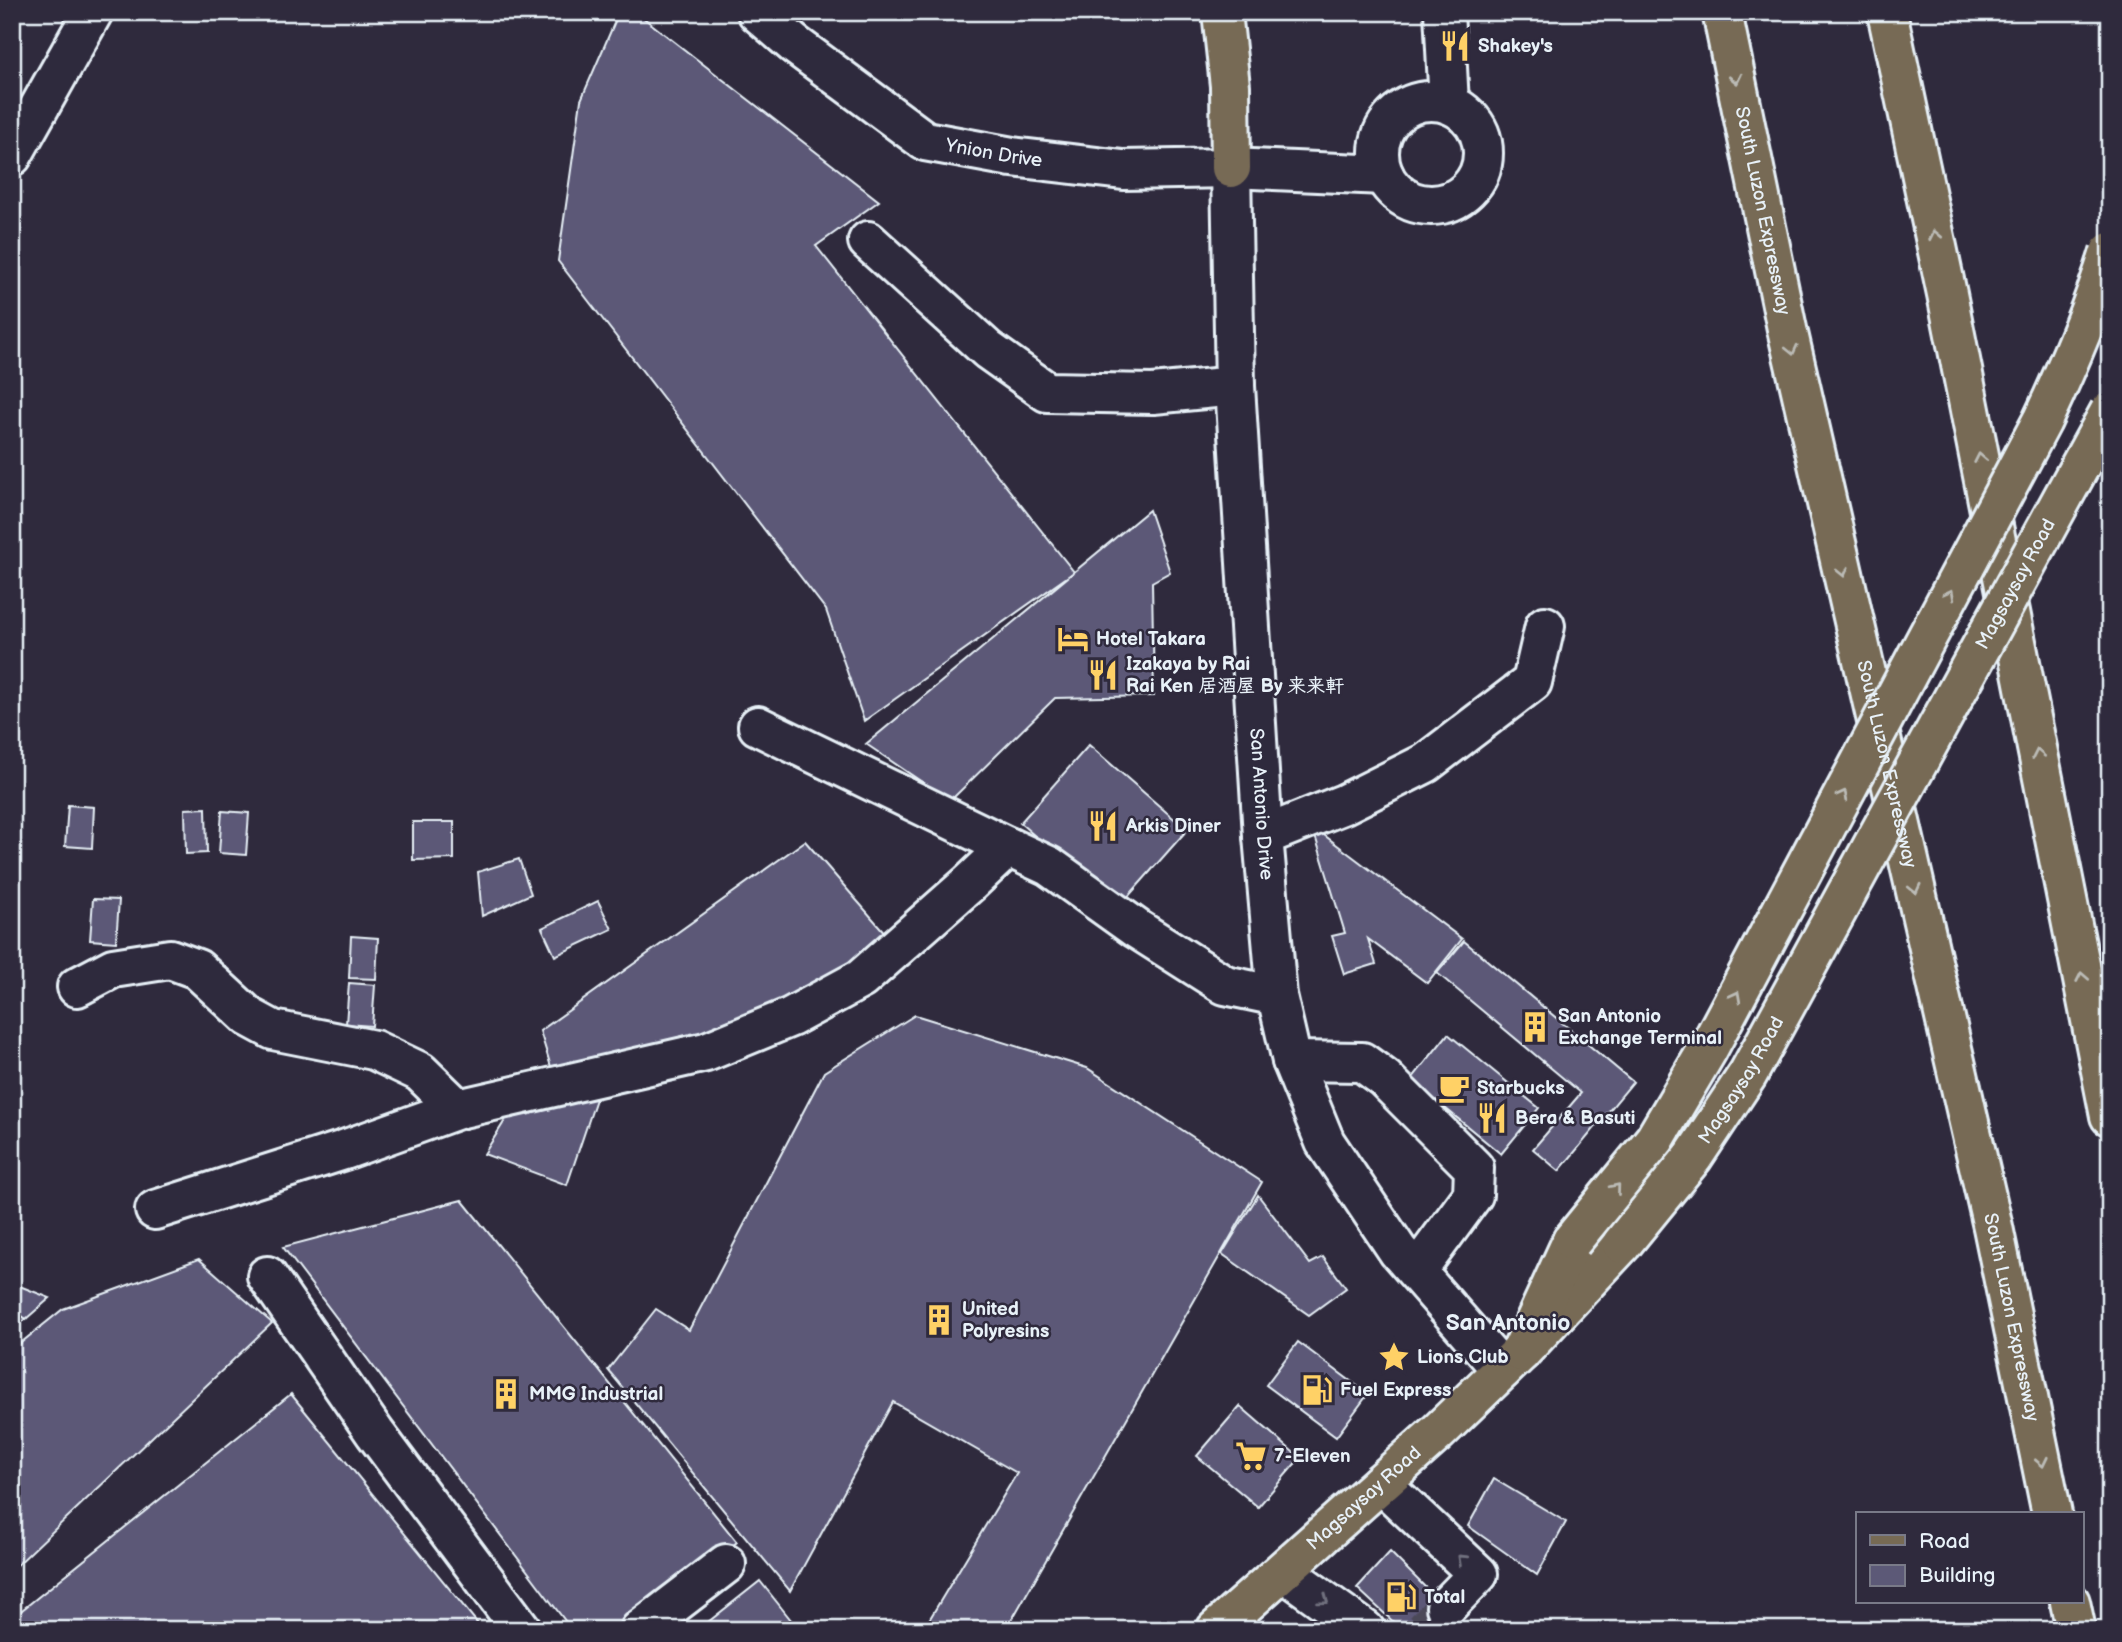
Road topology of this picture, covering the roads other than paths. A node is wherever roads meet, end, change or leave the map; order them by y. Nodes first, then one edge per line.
1 (93, 12) edge
2 (757, 12) edge
3 (1222, 12) edge
4 (1238, 12) edge
5 (1444, 12) edge
6 (1722, 12) edge
7 (1887, 12) edge
8 (1230, 86) junction
9 (1449, 104) junction
10 (12, 156) edge
11 (1231, 168) junction
12 (1384, 175) junction
13 (868, 241) dead end
14 (2110, 252) edge
15 (1234, 386) junction
16 (2110, 411) edge
17 (1545, 626) dead end
18 (758, 726) dead end
19 (1264, 836) junction
20 (1008, 846) junction
21 (77, 986) dead end
22 (1277, 996) junction
23 (1292, 1061) junction
24 (458, 1109) junction
25 (2110, 1116) edge
26 (155, 1210) dead end
27 (1417, 1271) junction
28 (267, 1276) dead end
29 (1512, 1361) junction
30 (1381, 1483) junction
31 (2052, 1512) edge
32 (726, 1564) dead end
33 (1283, 1571) junction
34 (2070, 1604) edge
35 (1446, 1607) tunnel mouth
36 (522, 1630) edge
37 (640, 1630) edge
38 (1216, 1630) edge
39 (1365, 1630) edge
40 (2076, 1630) edge

1 - 10 street
2 - 11 street, Ynion Drive
3 - 8 main road
4 - 8 main road
5 - 9 street
6 -> 31 main road, South Luzon Expressway
25 -> 7 main road
8 - 11 main road
9 - 12 street
9 - 12 street
11 - 12 street, Ynion Drive
11 - 15 street, San Antonio Drive
13 - 15 street
29 -> 14 main road, bridge
15 - 19 street, San Antonio Drive
16 - 29 main road, Magsaysay Road, bridge
17 - 19 street
18 - 20 street
19 - 22 street, San Antonio Drive
20 - 22 street
20 - 24 street
21 - 24 street
22 - 23 street, San Antonio Drive
23 - 27 street, San Antonio Drive
23 - 27 street
24 - 26 street
27 - 29 street, San Antonio Drive
28 - 36 street
29 - 30 main road, Magsaysay Road
30 - 33 main road, Magsaysay Road
35 -> 30 street
32 - 37 street
33 - 38 main road, Magsaysay Road
33 -> 39 street
34 - 40 main road

